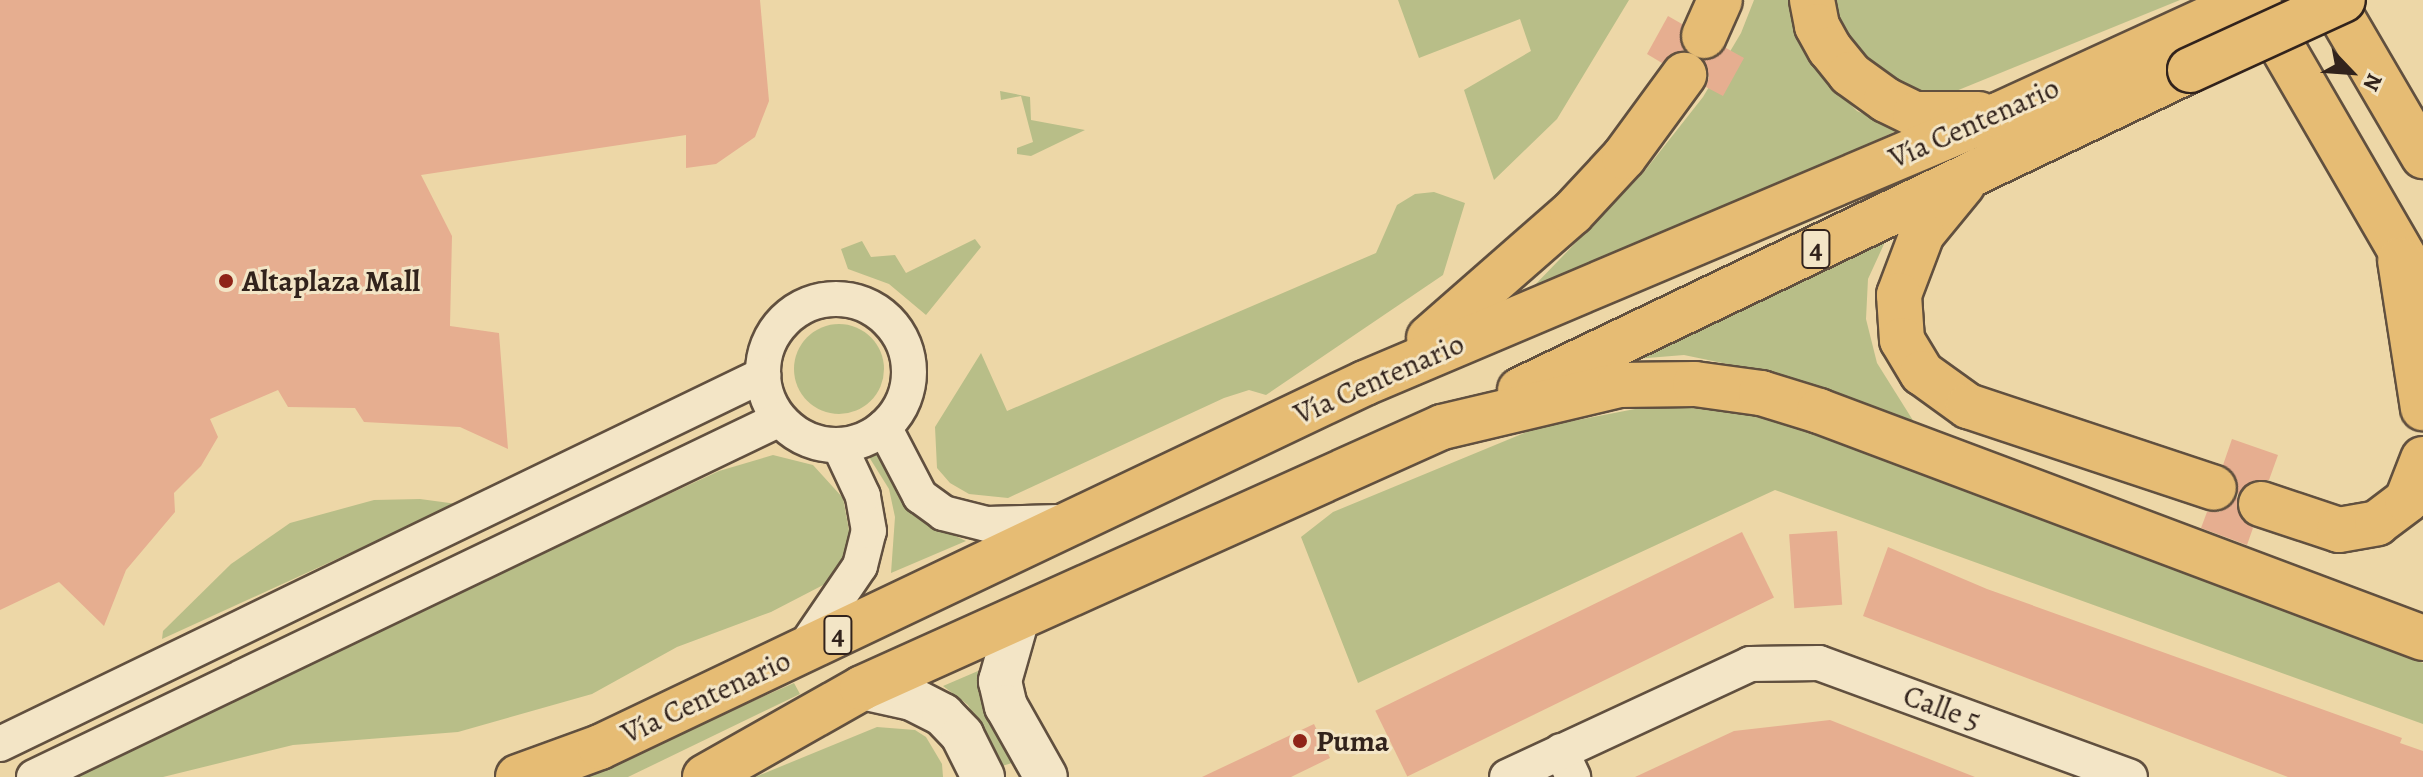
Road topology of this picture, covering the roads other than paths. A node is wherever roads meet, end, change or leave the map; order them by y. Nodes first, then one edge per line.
1 (1812, 0) edge
2 (2252, 0) edge
3 (2332, 0) edge
4 (2343, 0) edge
5 (2181, 53) junction
6 (1684, 75) dead end
7 (1998, 115) junction
8 (2423, 156) edge
9 (1971, 175) junction
10 (2398, 246) junction
11 (2423, 290) edge
12 (763, 375) junction
13 (1365, 383) junction
14 (2423, 408) edge
15 (780, 419) junction
16 (884, 427) junction
17 (1442, 427) junction
18 (839, 445) junction
19 (2423, 459) edge
20 (2214, 488) dead end
21 (2261, 504) dead end
22 (1076, 521) junction
23 (1018, 618) junction
24 (2423, 638) edge
25 (800, 653) junction
26 (862, 688) junction
27 (0, 744) edge
28 (1567, 764) edge
29 (34, 777) edge
30 (518, 777) edge
31 (705, 777) edge
32 (983, 777) edge
33 (1046, 777) edge
34 (1507, 777) edge
35 (2130, 777) edge

1 - 7 highway
2 - 5 highway, Vía Centenario / 4
2 - 10 highway
3 - 8 highway
4 - 5 highway, Vía Centenario / 4, bridge
5 - 7 highway, Vía Centenario / 4
5 - 9 highway, Vía Centenario / 4
6 - 13 highway
7 - 13 highway, Vía Centenario / 4
9 - 17 highway, Vía Centenario / 4
9 - 20 highway
10 - 11 highway
10 - 14 highway
12 - 15 street
12 - 16 street
12 - 27 street
13 - 22 highway, Vía Centenario / 4
15 - 18 street
15 - 29 street
16 - 18 street
16 - 22 street
17 - 23 highway, Vía Centenario / 4
17 - 24 highway
18 - 25 street
19 - 21 highway
22 - 25 highway, Vía Centenario / 4
23 - 26 highway, Vía Centenario / 4
23 - 33 street
25 - 30 highway, Vía Centenario / 4
26 - 31 highway, Vía Centenario / 4
26 - 32 street
28 - 34 street
28 - 35 street, Calle 5

